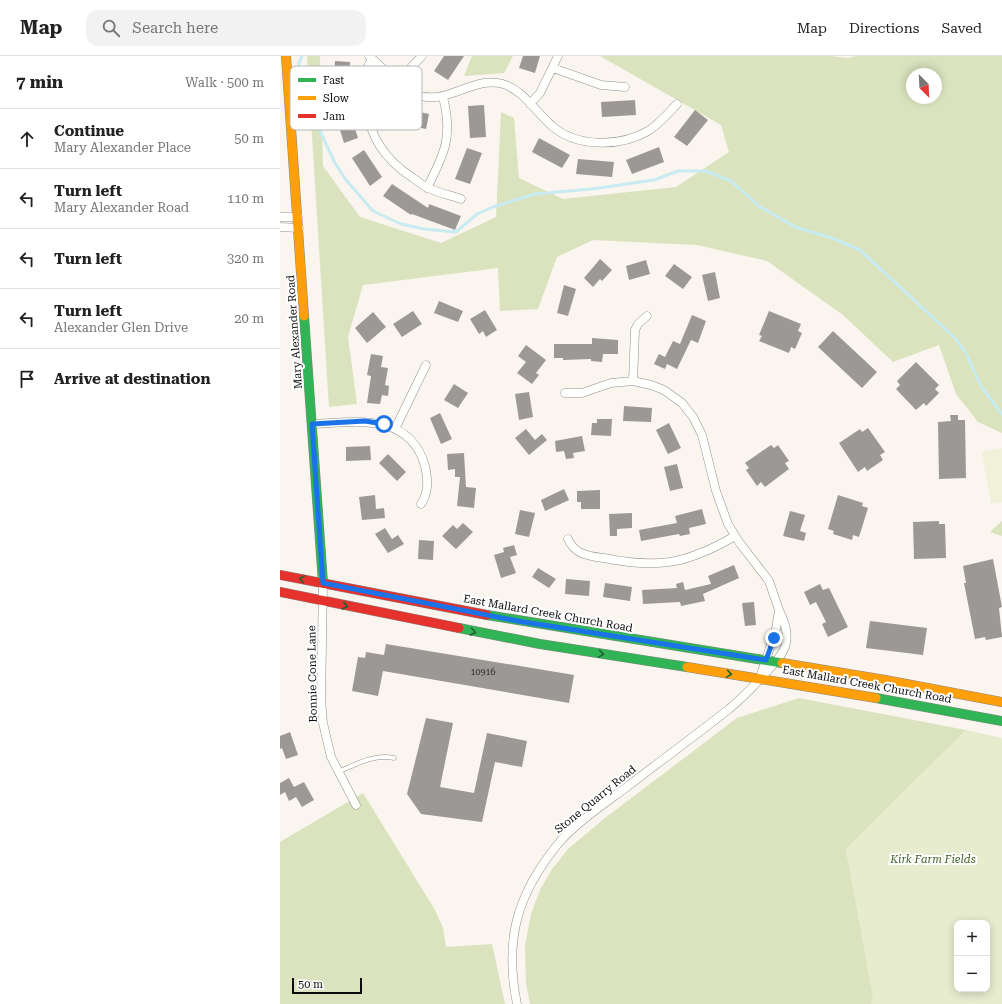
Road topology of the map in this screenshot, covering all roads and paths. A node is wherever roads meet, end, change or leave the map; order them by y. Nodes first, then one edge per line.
1 (286, 56) edge
2 (422, 56) edge
3 (558, 56) edge
4 (370, 57) edge
5 (380, 66) edge
6 (412, 66) edge
7 (553, 68) junction
8 (625, 87) dead end
9 (422, 96) edge
10 (443, 97) junction
11 (530, 104) junction
12 (677, 104) dead end
13 (290, 110) edge
14 (292, 130) edge
15 (371, 130) edge
16 (427, 188) junction
17 (461, 199) dead end
18 (280, 217) edge
19 (298, 217) junction
20 (280, 227) edge
21 (299, 228) junction
22 (647, 316) dead end
23 (426, 365) dead end
24 (633, 381) junction
25 (565, 393) dead end
26 (312, 424) junction
27 (395, 429) junction
28 (421, 504) dead end
29 (735, 536) junction
30 (568, 539) dead end
31 (280, 575) edge
32 (323, 583) junction
33 (280, 592) edge
34 (322, 601) junction
35 (779, 610) junction
36 (766, 660) junction
37 (776, 662) junction
38 (760, 678) junction
39 (1002, 702) edge
40 (1002, 721) edge
41 (394, 758) dead end
42 (337, 773) junction
43 (356, 805) dead end
44 (516, 1004) edge

1 - 13 main road, Mary Alexander Road
2 - 6 street
3 - 7 street
4 - 5 street
7 - 8 street
7 - 11 street
9 - 10 street
10 - 11 street
10 - 16 street
11 - 12 street
14 - 19 main road, Mary Alexander Road
15 - 16 street
16 - 17 street
18 - 19 street
19 - 21 main road, Mary Alexander Road
20 - 21 street
21 - 26 main road, Mary Alexander Road
22 - 24 street
23 - 27 street
24 - 25 street, Stone Quarry Road
24 - 29 street, Stone Quarry Road
26 - 27 street
26 - 32 main road, Mary Alexander Road
27 - 28 street
29 - 30 street
29 - 35 street, Stone Quarry Road
32 -> 31 main road, East Mallard Creek Church Road
32 - 34 street, Bonnie Cone Lane
32 - 36 main road, East Mallard Creek Church Road
33 - 34 main road, East Mallard Creek Church Road
34 -> 38 main road, East Mallard Creek Church Road
34 - 42 street, Bonnie Cone Lane
35 - 36 street
35 - 37 street, Stone Quarry Road
36 - 37 main road, East Mallard Creek Church Road
36 - 38 street
37 - 38 street, Stone Quarry Road
37 - 39 main road, East Mallard Creek Church Road
38 - 40 main road, East Mallard Creek Church Road
38 - 44 street, Stone Quarry Road
41 - 42 lane
42 - 43 street, Bonnie Cone Lane

